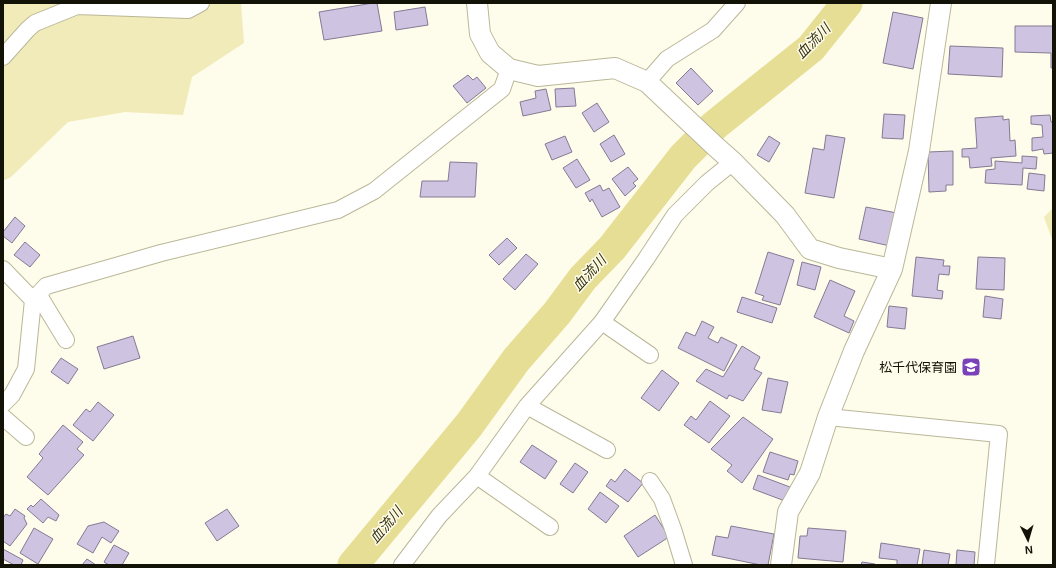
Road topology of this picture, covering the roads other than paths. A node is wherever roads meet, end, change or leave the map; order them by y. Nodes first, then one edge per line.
1 (201, 3) edge
2 (477, 3) edge
3 (737, 3) edge
4 (941, 3) edge
5 (3, 57) edge
6 (509, 69) junction
7 (647, 82) junction
8 (733, 162) junction
9 (3, 269) edge
10 (892, 269) junction
11 (35, 297) junction
12 (602, 322) junction
13 (66, 340) dead end
14 (650, 355) dead end
15 (3, 404) edge
16 (527, 406) junction
17 (3, 417) edge
18 (828, 418) junction
19 (26, 438) dead end
20 (607, 450) dead end
21 (476, 476) junction
22 (650, 481) dead end
23 (550, 527) dead end
24 (402, 565) edge
25 (684, 565) edge
26 (781, 565) edge
27 (986, 565) edge

1 - 5 street
2 - 6 street
3 - 7 street
4 - 10 street
6 - 7 street
6 - 11 street
7 - 8 street
8 - 10 street
8 - 12 street
9 - 11 street
10 - 18 street
11 - 13 street
11 - 15 street
12 - 14 street
12 - 16 street
16 - 20 street
16 - 21 street
17 - 19 street
18 - 26 street
18 - 27 street
21 - 23 street
21 - 24 street
22 - 25 street

